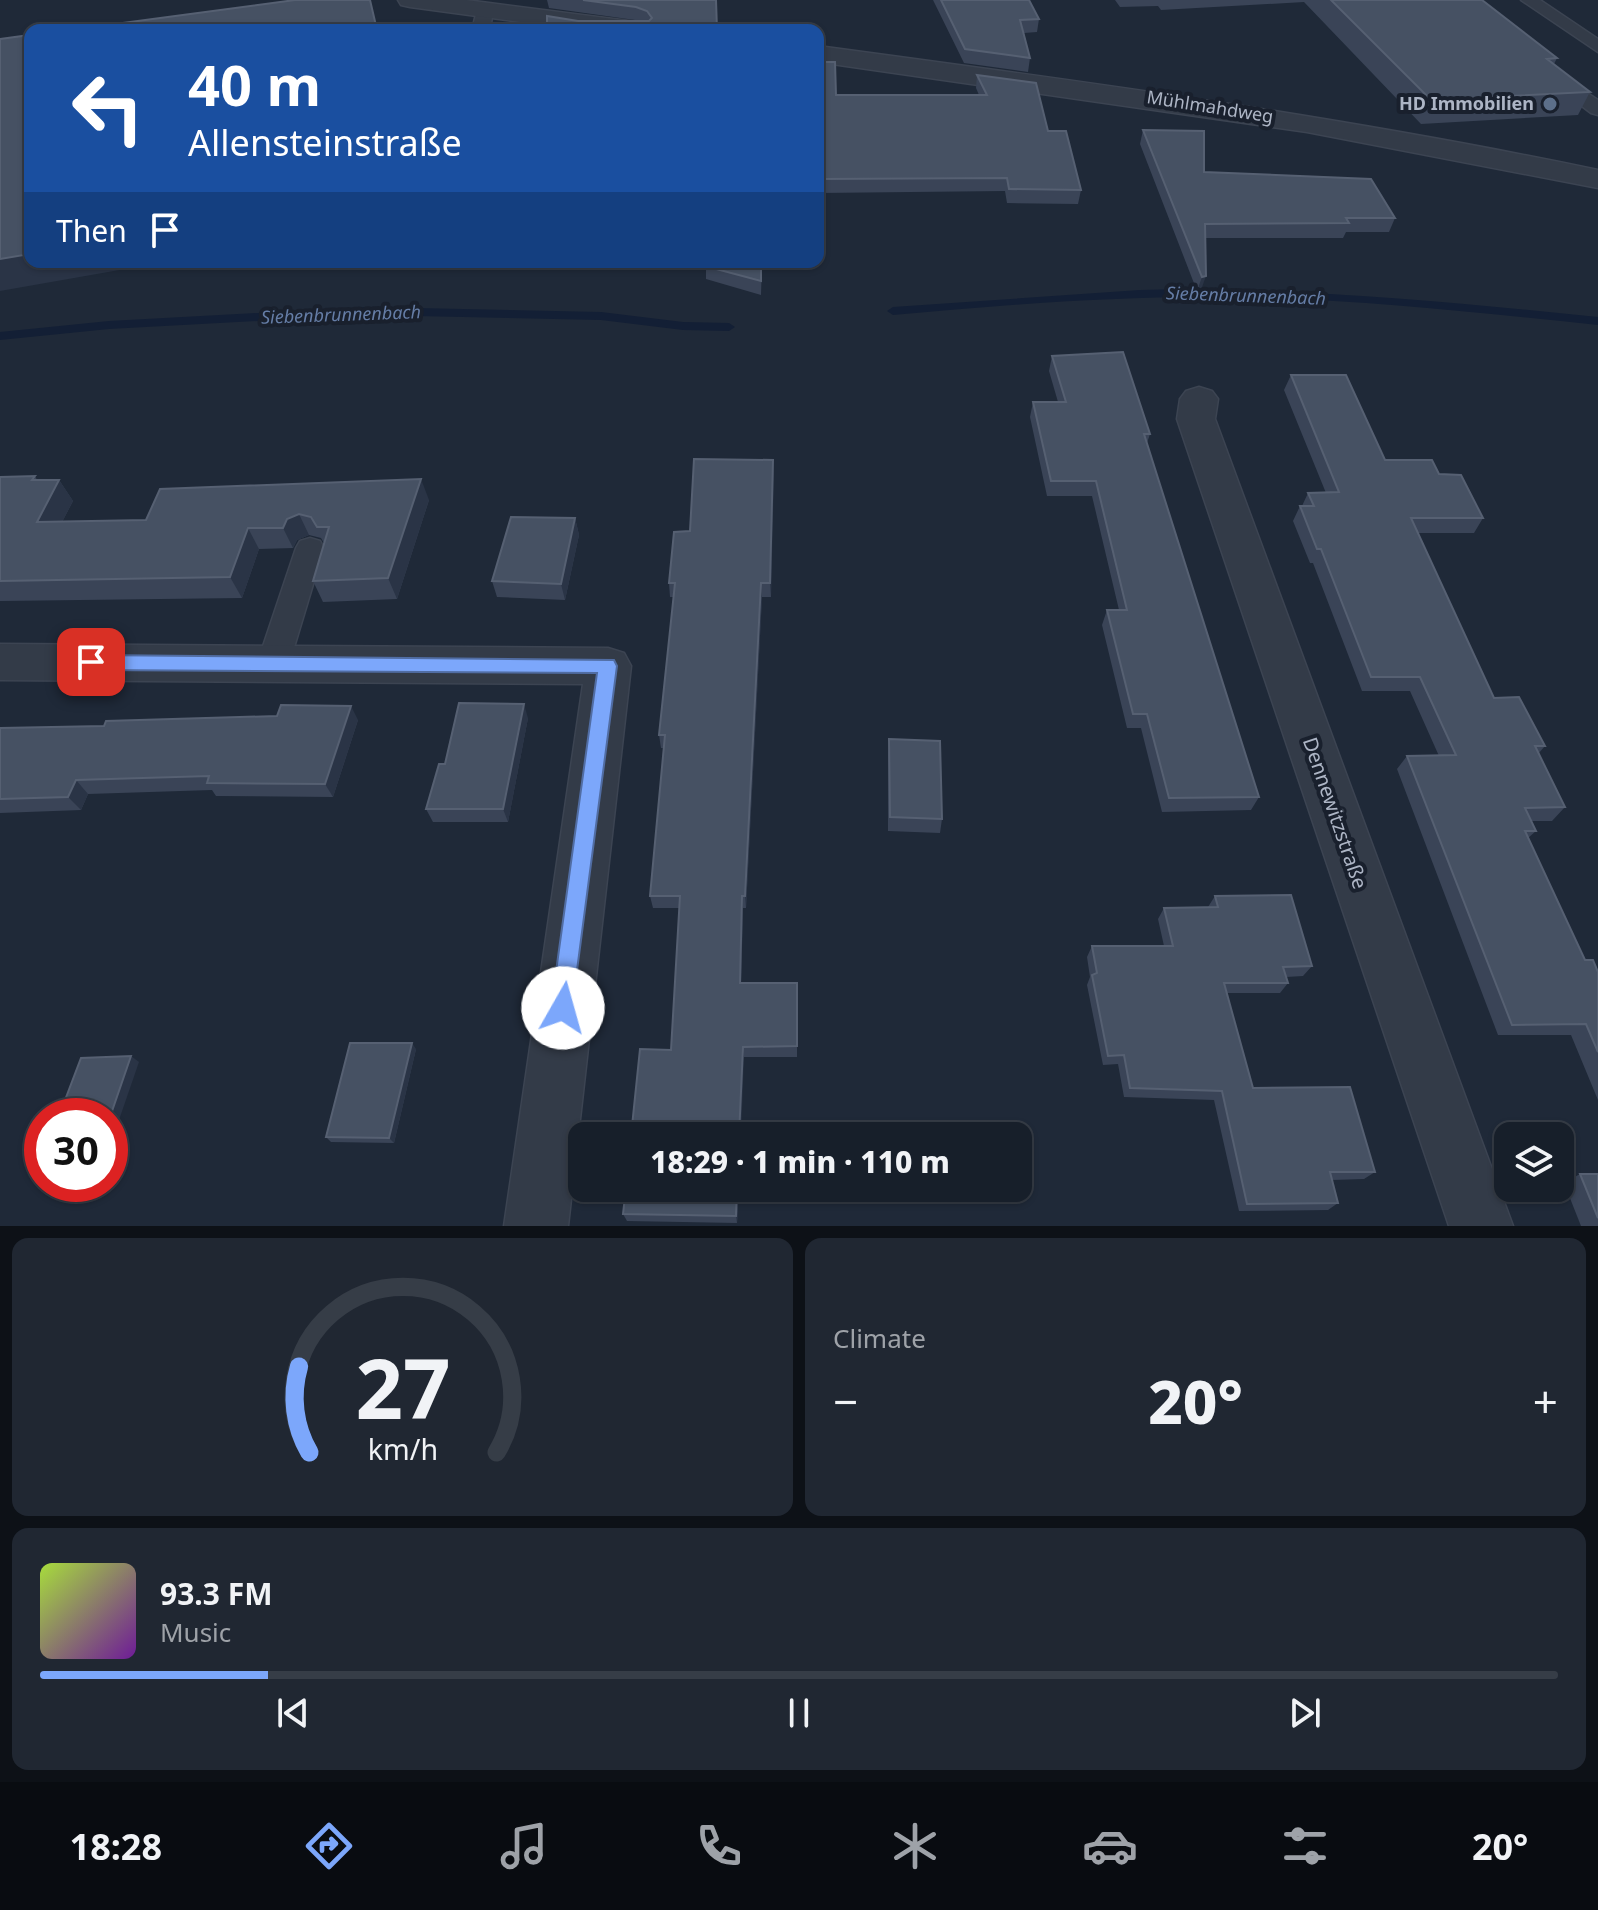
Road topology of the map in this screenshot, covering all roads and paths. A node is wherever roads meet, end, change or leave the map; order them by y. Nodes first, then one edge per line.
1 (410, 0) edge
2 (1529, 0) edge
3 (483, 20) edge
4 (547, 24) edge
5 (1598, 47) edge
6 (824, 55) edge
7 (1538, 64) edge
8 (1598, 109) edge
9 (1598, 179) edge
10 (1199, 399) dead end
11 (310, 548) edge
12 (0, 662) edge
13 (273, 664) junction
14 (536, 1226) edge
15 (1481, 1226) edge

1 - 3 street
2 - 5 lane
3 - 4 street
6 - 9 street, Mühlmahdweg
7 - 8 lane
10 - 15 street, Dennewitzstraße
11 - 13 lane
12 - 13 street
13 - 14 street

